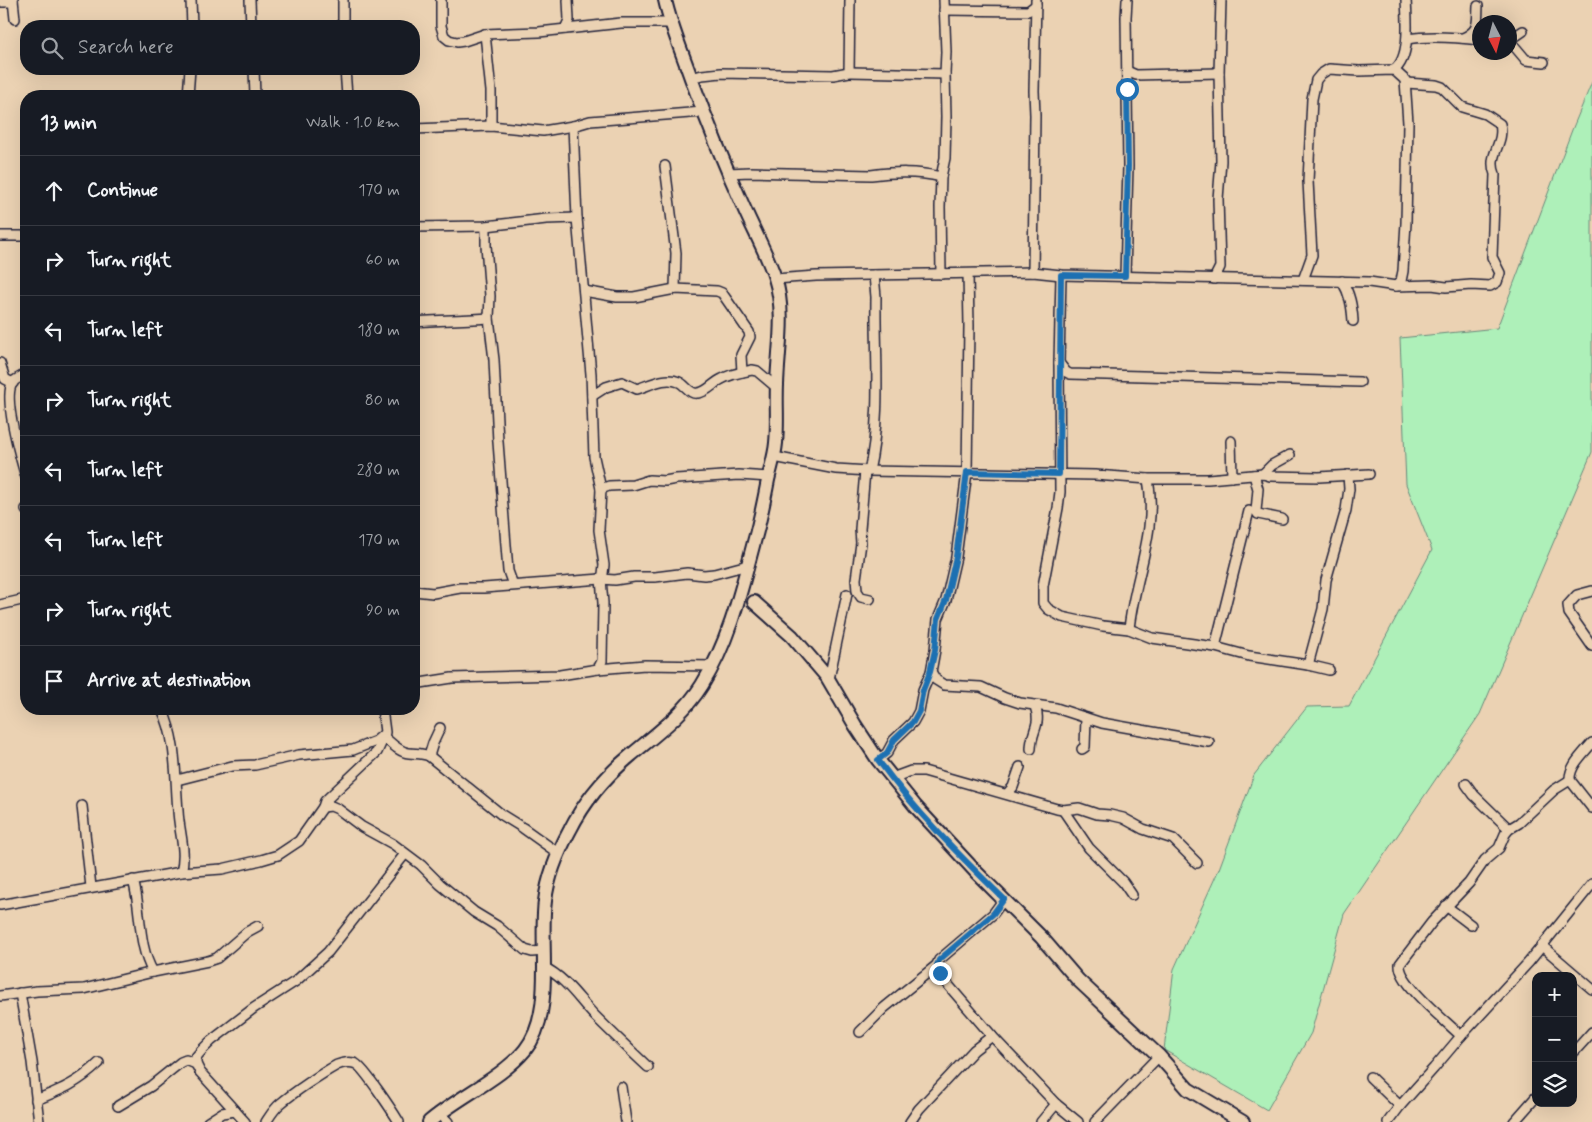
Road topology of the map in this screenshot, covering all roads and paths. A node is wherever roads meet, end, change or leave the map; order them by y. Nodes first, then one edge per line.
1 (13, 0) edge
2 (191, 0) edge
3 (250, 0) edge
4 (343, 0) edge
5 (440, 0) edge
6 (568, 0) edge
7 (665, 0) edge
8 (850, 0) edge
9 (944, 0) edge
10 (1127, 0) edge
11 (1221, 0) edge
12 (1406, 0) edge
13 (0, 2) edge
14 (1036, 2) edge
15 (1478, 6) dead end
16 (944, 10) junction
17 (1028, 11) junction
18 (1036, 17) junction
19 (15, 19) dead end
20 (192, 20) edge
21 (252, 20) edge
22 (343, 20) edge
23 (569, 20) junction
24 (671, 23) junction
25 (578, 28) junction
26 (565, 29) junction
27 (1523, 30) dead end
28 (485, 34) junction
29 (1517, 35) edge
30 (1462, 38) junction
31 (1407, 39) junction
32 (1472, 39) edge
33 (1517, 49) edge
34 (1544, 62) dead end
35 (1394, 70) junction
36 (1127, 71) junction
37 (849, 72) junction
38 (1219, 73) junction
39 (945, 74) junction
40 (190, 75) edge
41 (254, 75) edge
42 (345, 75) edge
43 (691, 78) junction
44 (1406, 83) junction
45 (188, 90) edge
46 (255, 90) edge
47 (347, 90) edge
48 (703, 112) junction
49 (491, 126) junction
50 (573, 126) junction
51 (420, 129) edge
52 (665, 166) dead end
53 (728, 173) junction
54 (941, 177) junction
55 (577, 218) junction
56 (486, 226) junction
57 (420, 227) edge
58 (0, 236) edge
59 (20, 236) edge
60 (1033, 272) junction
61 (941, 274) junction
62 (968, 274) junction
63 (874, 275) junction
64 (1061, 275) junction
65 (1125, 276) junction
66 (775, 279) junction
67 (1214, 279) junction
68 (1303, 280) junction
69 (1342, 281) junction
70 (1396, 286) junction
71 (675, 289) junction
72 (584, 291) junction
73 (489, 318) junction
74 (1353, 321) dead end
75 (420, 322) edge
76 (0, 363) edge
77 (1059, 363) junction
78 (742, 372) junction
79 (20, 378) edge
80 (1360, 382) dead end
81 (13, 383) junction
82 (776, 387) junction
83 (592, 396) junction
84 (1231, 441) dead end
85 (1290, 455) dead end
86 (20, 456) edge
87 (774, 456) junction
88 (867, 471) junction
89 (967, 472) junction
90 (1059, 474) junction
91 (1258, 474) junction
92 (1369, 474) dead end
93 (1348, 475) junction
94 (769, 477) junction
95 (1232, 477) junction
96 (1148, 479) junction
97 (605, 488) junction
98 (1249, 511) dead end
99 (1282, 519) dead end
100 (748, 565) junction
101 (601, 579) junction
102 (513, 585) junction
103 (743, 585) junction
104 (1592, 591) edge
105 (420, 592) edge
106 (847, 594) dead end
107 (870, 599) dead end
108 (20, 600) edge
109 (737, 602) junction
110 (754, 602) junction
111 (0, 604) edge
112 (1129, 629) junction
113 (1592, 646) edge
114 (1214, 647) junction
115 (600, 665) junction
116 (1308, 665) junction
117 (713, 666) junction
118 (1330, 670) dead end
119 (828, 679) junction
120 (932, 681) junction
121 (420, 683) edge
122 (1035, 706) junction
123 (165, 715) edge
124 (383, 715) edge
125 (1086, 718) junction
126 (440, 728) dead end
127 (385, 734) junction
128 (1208, 742) dead end
129 (1592, 743) edge
130 (1031, 749) dead end
131 (1082, 749) dead end
132 (429, 756) junction
133 (878, 760) junction
134 (1020, 767) dead end
135 (892, 778) junction
136 (177, 780) junction
137 (1570, 780) junction
138 (1466, 784) dead end
139 (1007, 794) junction
140 (82, 806) dead end
141 (323, 807) junction
142 (1592, 808) edge
143 (1063, 810) junction
144 (1509, 829) junction
145 (558, 853) junction
146 (405, 854) junction
147 (1197, 863) dead end
148 (181, 872) junction
149 (133, 880) junction
150 (1592, 885) edge
151 (91, 887) junction
152 (1132, 895) dead end
153 (1004, 899) junction
154 (0, 905) edge
155 (1446, 906) junction
156 (1471, 924) dead end
157 (258, 926) dead end
158 (1542, 946) junction
159 (543, 951) junction
160 (937, 965) junction
161 (543, 967) junction
162 (152, 972) junction
163 (1592, 989) edge
164 (20, 993) junction
165 (0, 996) edge
166 (860, 1032) dead end
167 (1592, 1032) edge
168 (992, 1036) junction
169 (1461, 1036) junction
170 (1577, 1049) edge
171 (1159, 1056) junction
172 (99, 1063) dead end
173 (196, 1064) junction
174 (648, 1067) dead end
175 (1370, 1077) dead end
176 (621, 1087) dead end
177 (36, 1100) junction
178 (1532, 1102) edge
179 (1056, 1104) junction
180 (118, 1106) dead end
181 (1400, 1106) junction
182 (235, 1111) junction
183 (443, 1117) edge
184 (39, 1122) edge
185 (208, 1122) edge
186 (246, 1122) edge
187 (266, 1122) edge
188 (399, 1122) edge
189 (429, 1122) edge
190 (626, 1122) edge
191 (910, 1122) edge
192 (1041, 1122) edge
193 (1078, 1122) edge
194 (1095, 1122) edge
195 (1243, 1122) edge
196 (1388, 1122) edge
197 (1514, 1122) edge

1 - 13 street
1 - 19 street
2 - 20 street
3 - 21 street
4 - 22 street
5 - 28 street
6 - 23 street
7 - 24 street
8 - 37 street
9 - 16 street
10 - 36 street
11 - 38 street
12 - 31 street
14 - 17 street
14 - 18 street
15 - 30 street
16 - 17 street
16 - 39 street
17 - 18 street
18 - 60 street
23 - 25 street
23 - 26 street
24 - 25 street
24 - 43 street
25 - 26 street
26 - 28 street
27 - 29 street
28 - 49 street
30 - 31 street
30 - 32 street
31 - 35 street
33 - 34 street
35 - 44 street
35 - 68 street
36 - 38 street
36 - 65 street
37 - 39 street
37 - 43 street
38 - 67 street
39 - 54 street
40 - 45 street
41 - 46 street
42 - 47 street
43 - 48 street
44 - 70 street
44 - 70 street
48 - 50 street
48 - 53 street
49 - 50 street
49 - 51 street
50 - 55 street
52 - 71 street
53 - 54 street
53 - 66 street
54 - 61 street
55 - 56 street
55 - 72 street
56 - 57 street
56 - 73 street
58 - 59 street
60 - 62 street
60 - 64 street
61 - 62 street
61 - 63 street
62 - 89 street
63 - 66 street
63 - 88 street
64 - 65 street
64 - 77 street
65 - 67 street
66 - 82 street
67 - 68 street
68 - 69 street
69 - 70 street
69 - 74 street
71 - 72 street
71 - 78 street
72 - 83 street
73 - 75 street
73 - 102 street
76 - 81 street
77 - 80 street
77 - 90 street
78 - 82 street
78 - 83 street
79 - 81 street
81 - 86 street
82 - 87 street
83 - 97 street
84 - 95 street
85 - 91 street
87 - 88 street
87 - 94 street
88 - 89 street
88 - 107 street
89 - 90 street
89 - 120 street
90 - 96 street
90 - 112 street
91 - 93 street
91 - 95 street
91 - 99 street
92 - 93 street
93 - 116 street
94 - 97 street
94 - 100 street
95 - 96 street
96 - 112 street
97 - 101 street
98 - 114 street
100 - 101 street
100 - 103 street
101 - 102 street
101 - 115 street
102 - 105 street
103 - 109 street
103 - 110 street
104 - 113 street
106 - 119 street
108 - 111 street
109 - 110 street
109 - 117 street
110 - 119 street
112 - 114 street
114 - 116 street
115 - 117 street
115 - 121 street
116 - 118 street
117 - 145 street
119 - 133 street
120 - 122 street
120 - 133 street
122 - 125 street
122 - 130 street
123 - 136 street
124 - 127 street
125 - 128 street
125 - 131 street
126 - 132 street
127 - 132 street
127 - 136 street
127 - 141 street
129 - 137 street
132 - 145 street
133 - 135 street
134 - 139 street
135 - 139 street
135 - 153 street
136 - 148 street
137 - 142 street
137 - 144 street
138 - 144 street
139 - 143 street
140 - 151 street
141 - 146 street
141 - 148 street
143 - 147 street
143 - 152 street
144 - 155 street
145 - 159 street
146 - 159 street
146 - 173 street
148 - 149 street
149 - 151 street
149 - 162 street
150 - 158 street
151 - 154 street
153 - 160 street
153 - 171 street
155 - 156 street
155 - 169 street
157 - 162 street
158 - 163 street
158 - 169 street
159 - 161 street
160 - 166 street
160 - 168 street
161 - 174 street
161 - 183 street
162 - 164 street
164 - 165 street
164 - 177 street
167 - 170 street
168 - 179 street
168 - 191 street
169 - 181 street
171 - 194 street
171 - 195 street
172 - 177 street
173 - 180 street
173 - 182 street
175 - 181 street
176 - 190 street
177 - 184 street
178 - 197 street
179 - 192 street
179 - 193 street
181 - 196 street
182 - 185 street
182 - 186 street
183 - 189 street
187 - 188 street

